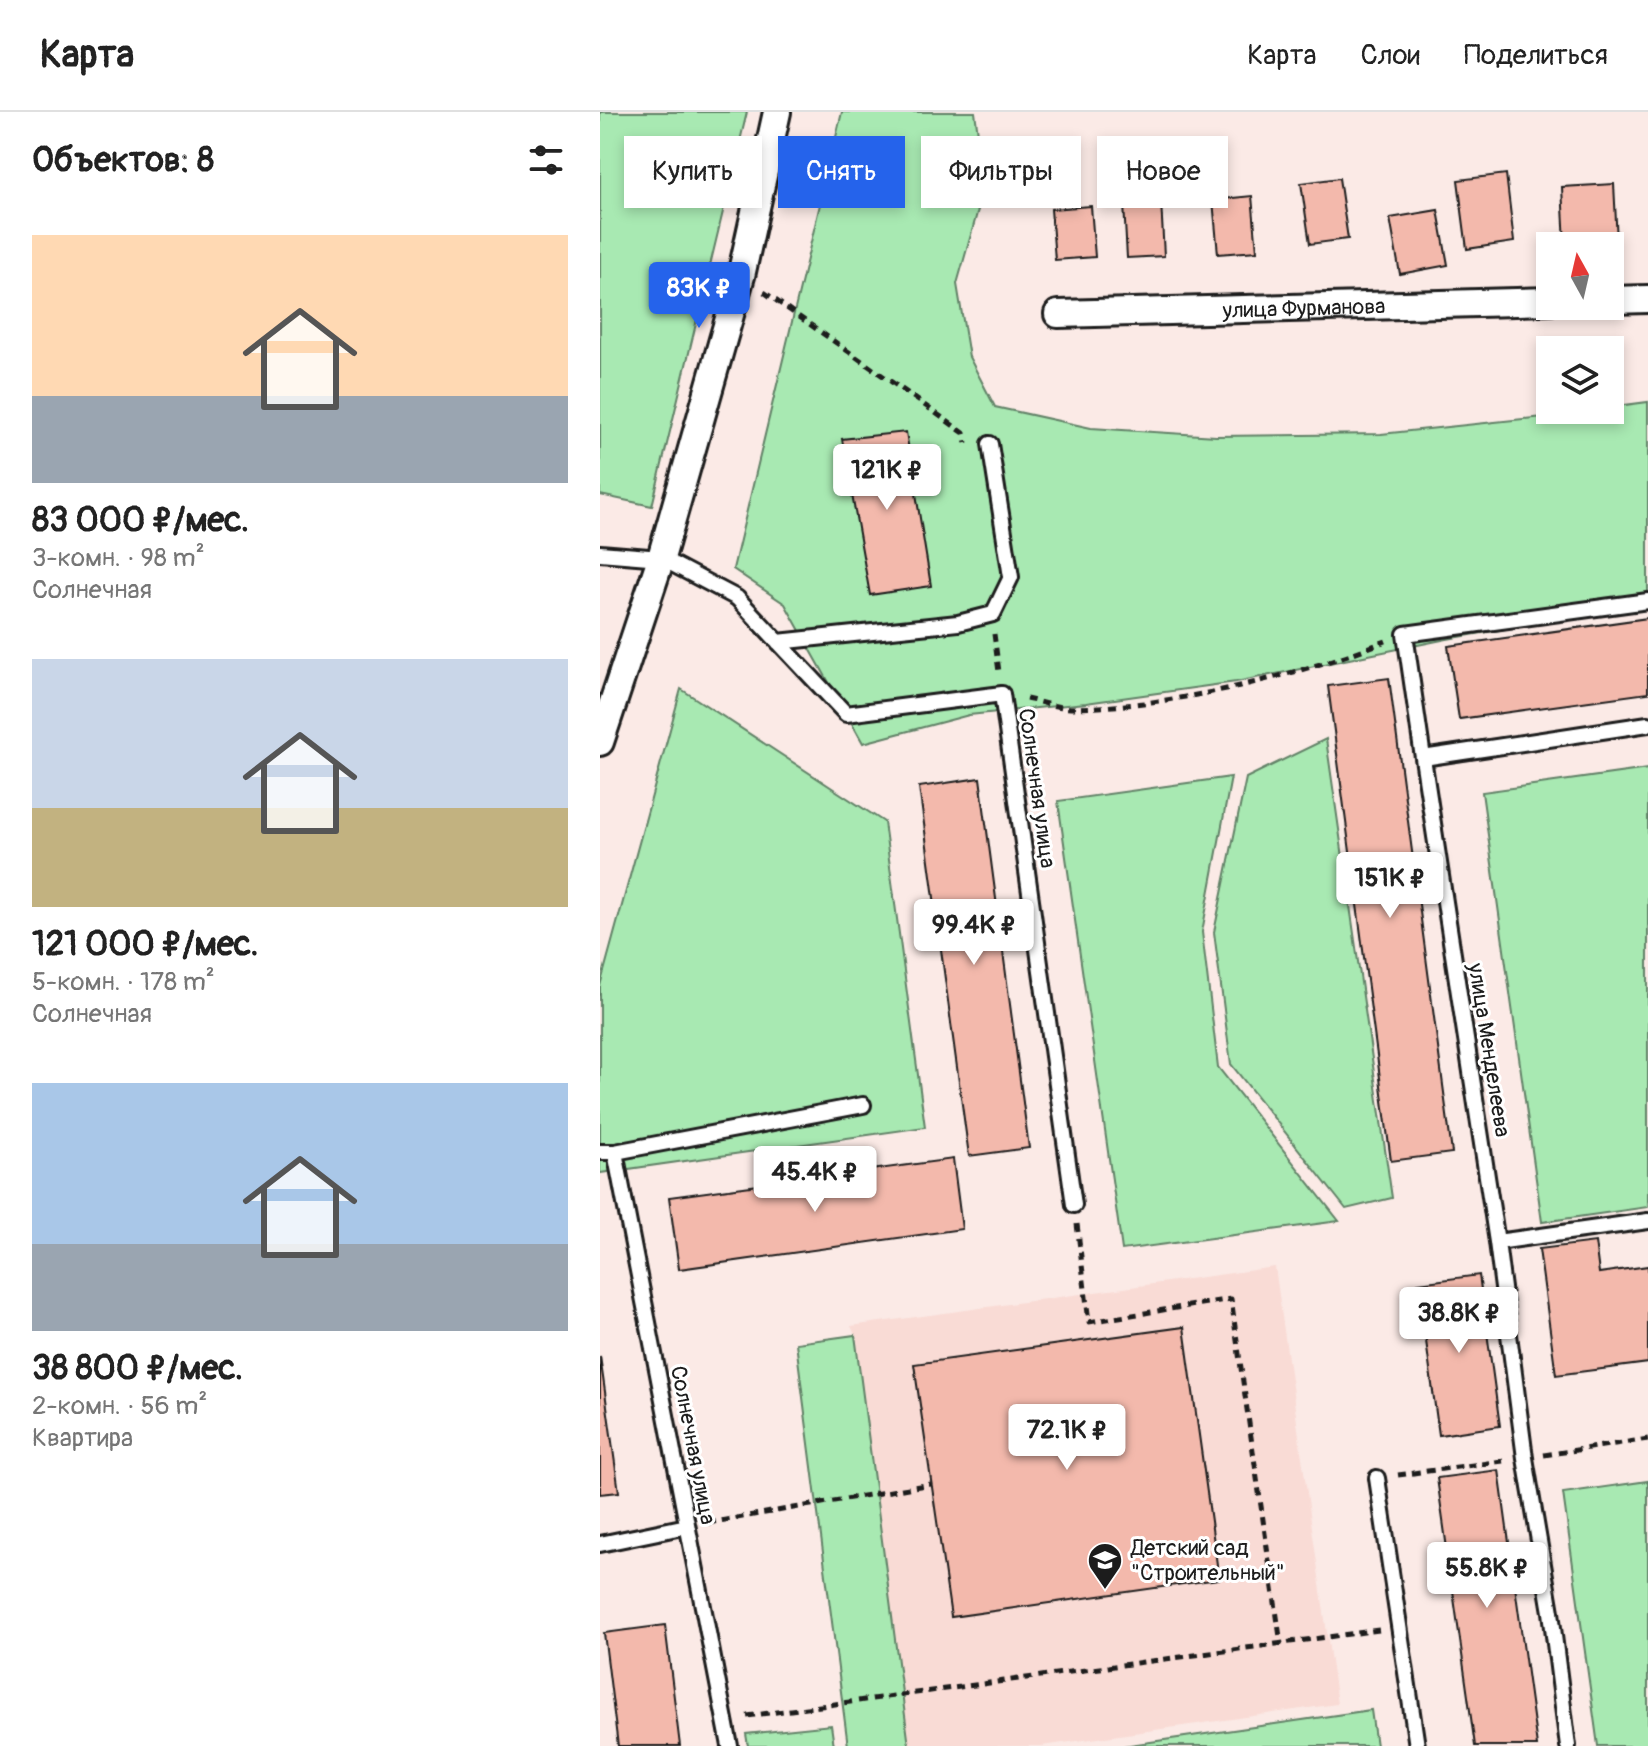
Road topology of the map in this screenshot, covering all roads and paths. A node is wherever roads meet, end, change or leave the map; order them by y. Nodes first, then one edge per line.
1 (777, 112) edge
2 (741, 276) junction
3 (1648, 299) edge
4 (1624, 300) edge
5 (1536, 301) edge
6 (1058, 314) dead end
7 (990, 444) dead end
8 (967, 449) dead end
9 (600, 553) edge
10 (661, 558) junction
11 (1648, 601) edge
12 (993, 614) junction
13 (1405, 634) junction
14 (778, 642) junction
15 (1002, 694) junction
16 (1648, 724) edge
17 (600, 742) edge
18 (1423, 758) junction
19 (863, 1105) dead end
20 (608, 1152) edge
21 (1074, 1205) joint
22 (1648, 1221) edge
23 (1497, 1242) junction
24 (1648, 1439) edge
25 (1525, 1458) junction
26 (1377, 1478) joint
27 (931, 1484) dead end
28 (687, 1526) junction
29 (600, 1544) edge
30 (1400, 1627) junction
31 (1281, 1644) junction
32 (726, 1718) junction
33 (730, 1746) edge
34 (1417, 1746) edge
35 (1568, 1746) edge

1 - 2 street
2 - 8 path
2 - 10 street
3 - 4 street
5 - 6 street, улица Фурманова
7 - 12 lane
9 - 10 lane, Солнечная улица
10 - 14 lane, Солнечная улица
10 - 17 street
11 - 13 lane
12 - 14 lane
12 - 15 path
13 - 15 path
13 - 18 lane, улица Менделеева
14 - 15 lane, Солнечная улица
15 - 21 lane, Солнечная улица
16 - 18 lane
18 - 23 lane, улица Менделеева
19 - 20 lane, Солнечная улица
20 - 28 lane, Солнечная улица
21 - 31 path
22 - 23 lane
23 - 25 lane, улица Менделеева
24 - 25 path
25 - 26 path
25 - 35 lane, улица Менделеева
26 - 30 lane
27 - 28 path
28 - 29 lane
28 - 32 lane, Солнечная улица
30 - 31 path
30 - 34 lane
31 - 32 path
32 - 33 lane, Солнечная улица

